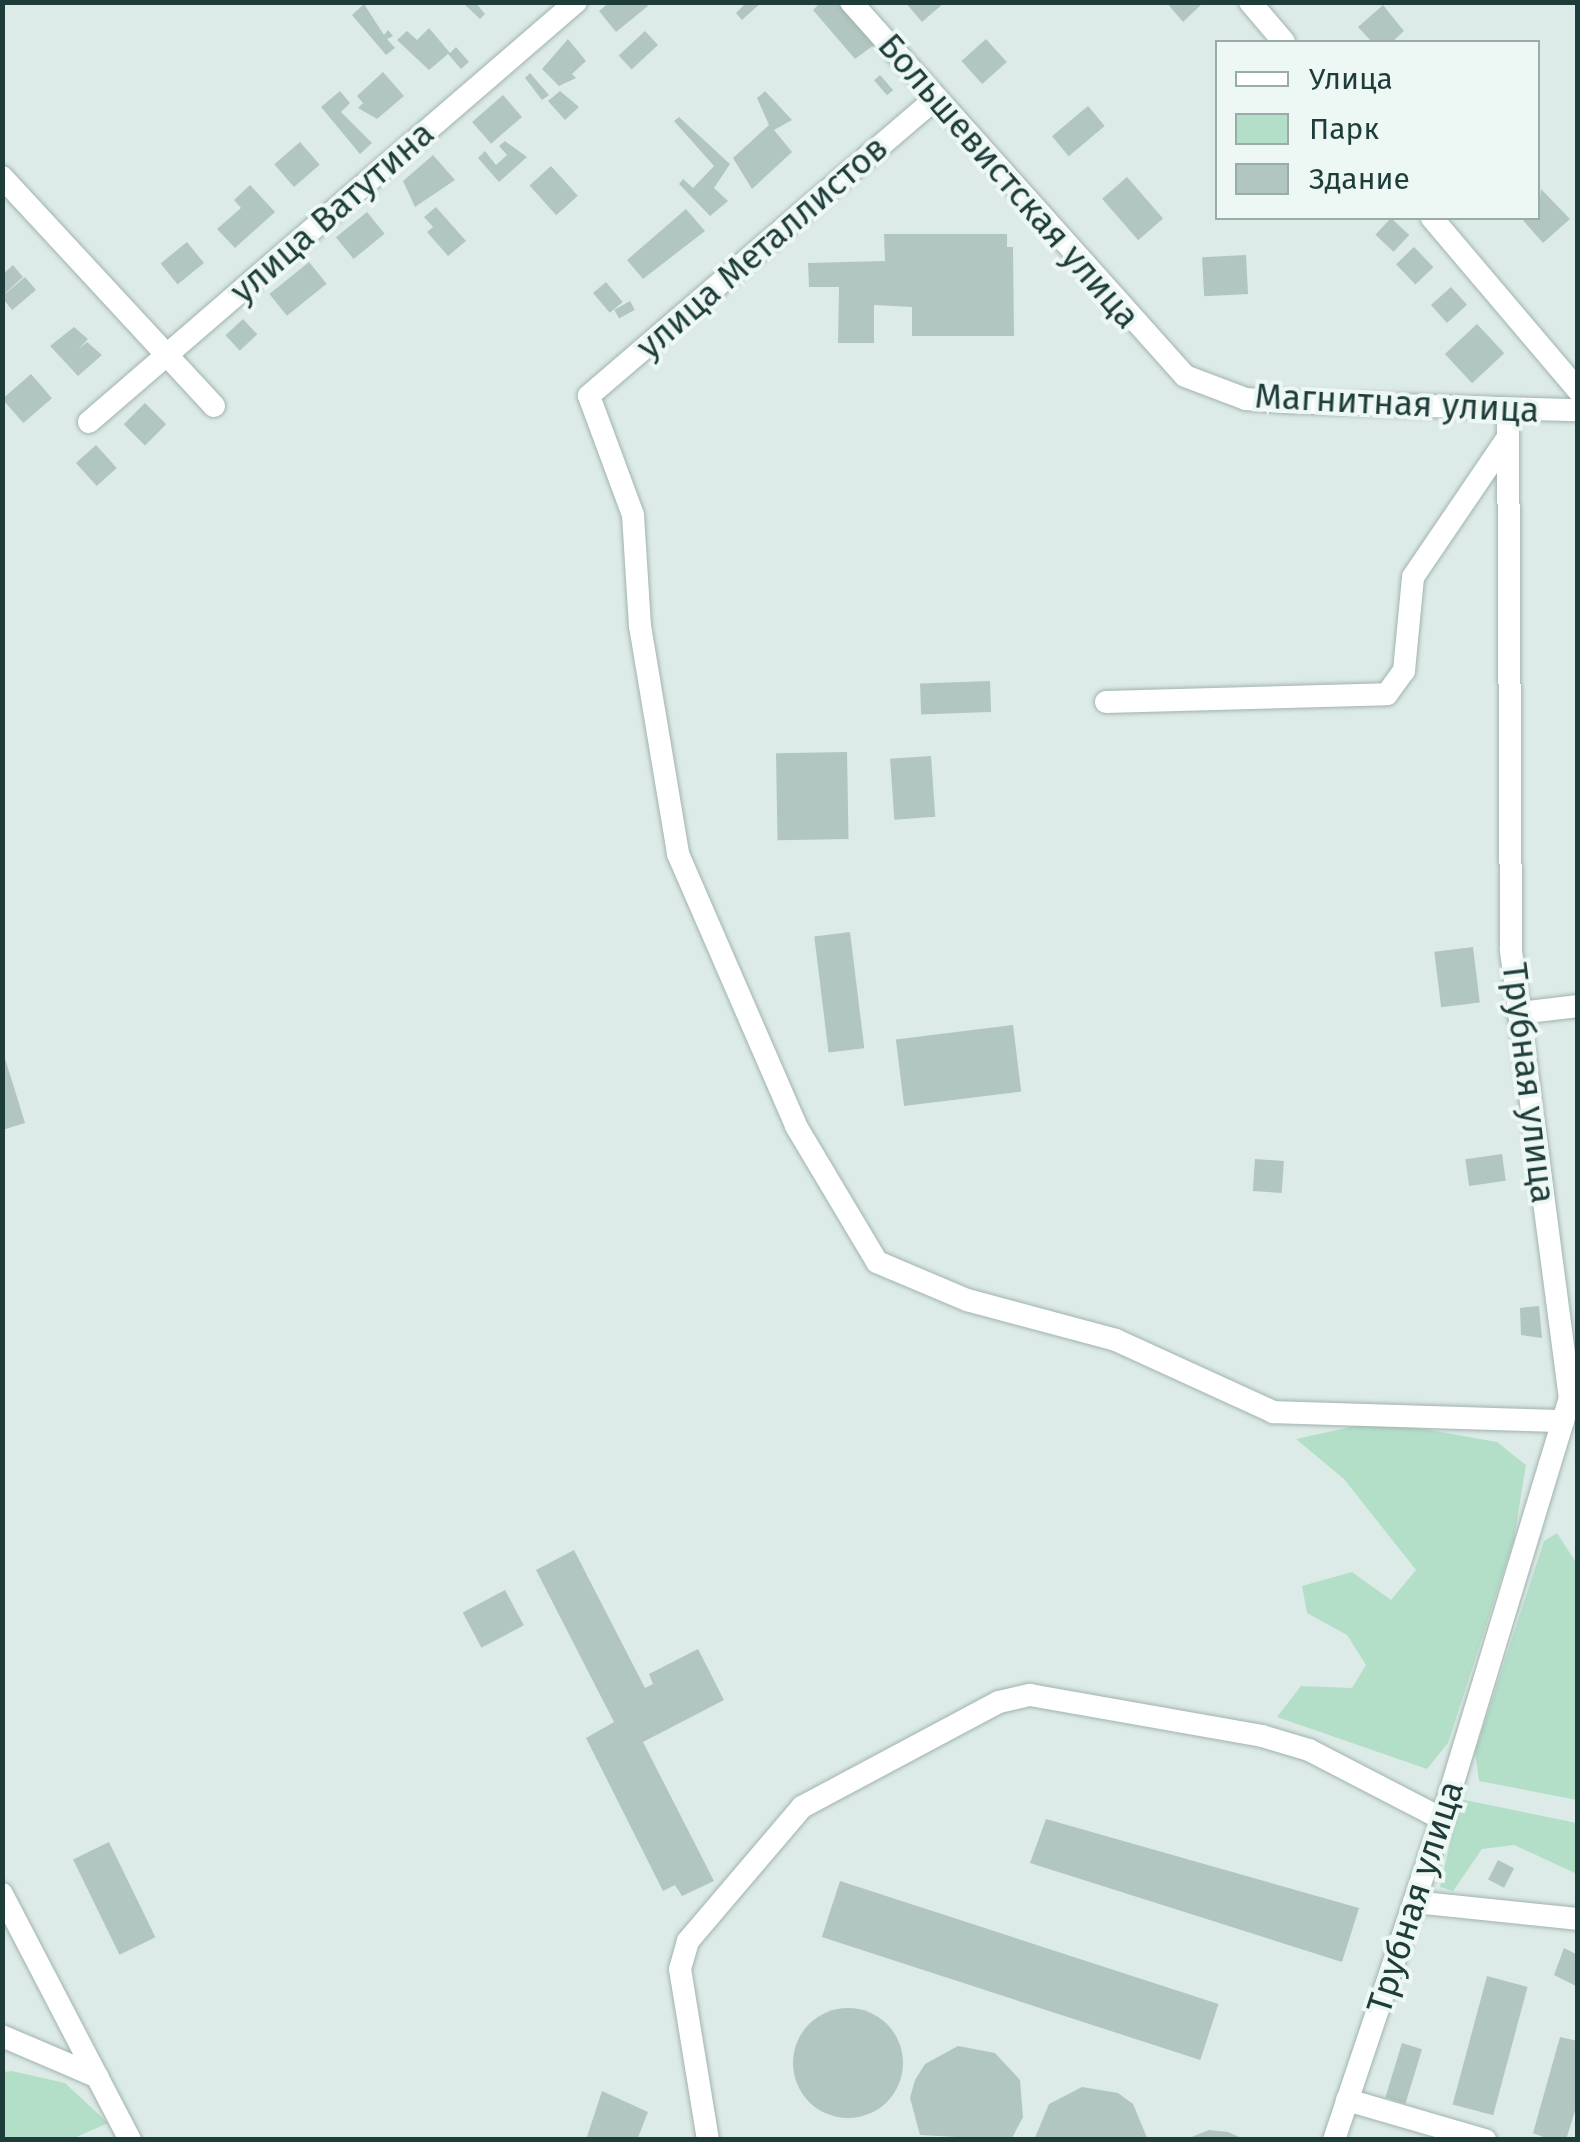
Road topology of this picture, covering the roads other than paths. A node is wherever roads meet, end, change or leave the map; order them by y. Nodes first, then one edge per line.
1 (576, 2) edge
2 (852, 2) edge
3 (1250, 2) edge
4 (1282, 40) edge
5 (935, 99) junction
6 (2, 177) edge
7 (1434, 220) edge
8 (168, 353) junction
9 (1167, 360) joint
10 (1578, 390) edge
11 (214, 406) dead end
12 (1508, 409) junction
13 (1578, 410) edge
14 (89, 422) dead end
15 (1508, 437) junction
16 (1106, 702) dead end
17 (1578, 1006) edge
18 (1520, 1013) junction
19 (1563, 1421) junction
20 (1442, 1819) junction
21 (2, 1894) edge
22 (1414, 1902) junction
23 (1578, 1919) edge
24 (2, 2036) edge
25 (98, 2077) junction
26 (1347, 2100) junction
27 (130, 2140) edge
28 (708, 2140) edge
29 (1334, 2140) edge
30 (1485, 2140) edge

1 - 8 street, улица Ватутина
2 - 5 street, Большевистская улица
3 - 4 street
5 - 9 street, Большевистская улица
5 - 19 street, улица Металлистов
6 - 8 street
7 - 10 street
8 - 11 street
8 - 14 street, улица Ватутина
9 - 12 street, Магнитная улица
12 - 13 street, Магнитная улица
12 - 15 street, Трубная улица
15 - 16 street
15 - 18 street, Трубная улица
17 - 18 street
18 - 19 street, Трубная улица
19 - 20 street, Трубная улица
20 - 22 street, Трубная улица
20 - 28 street
21 - 25 street
22 - 23 street
22 - 26 street, Трубная улица
24 - 25 street
25 - 27 street
26 - 29 street, Трубная улица
26 - 30 street

